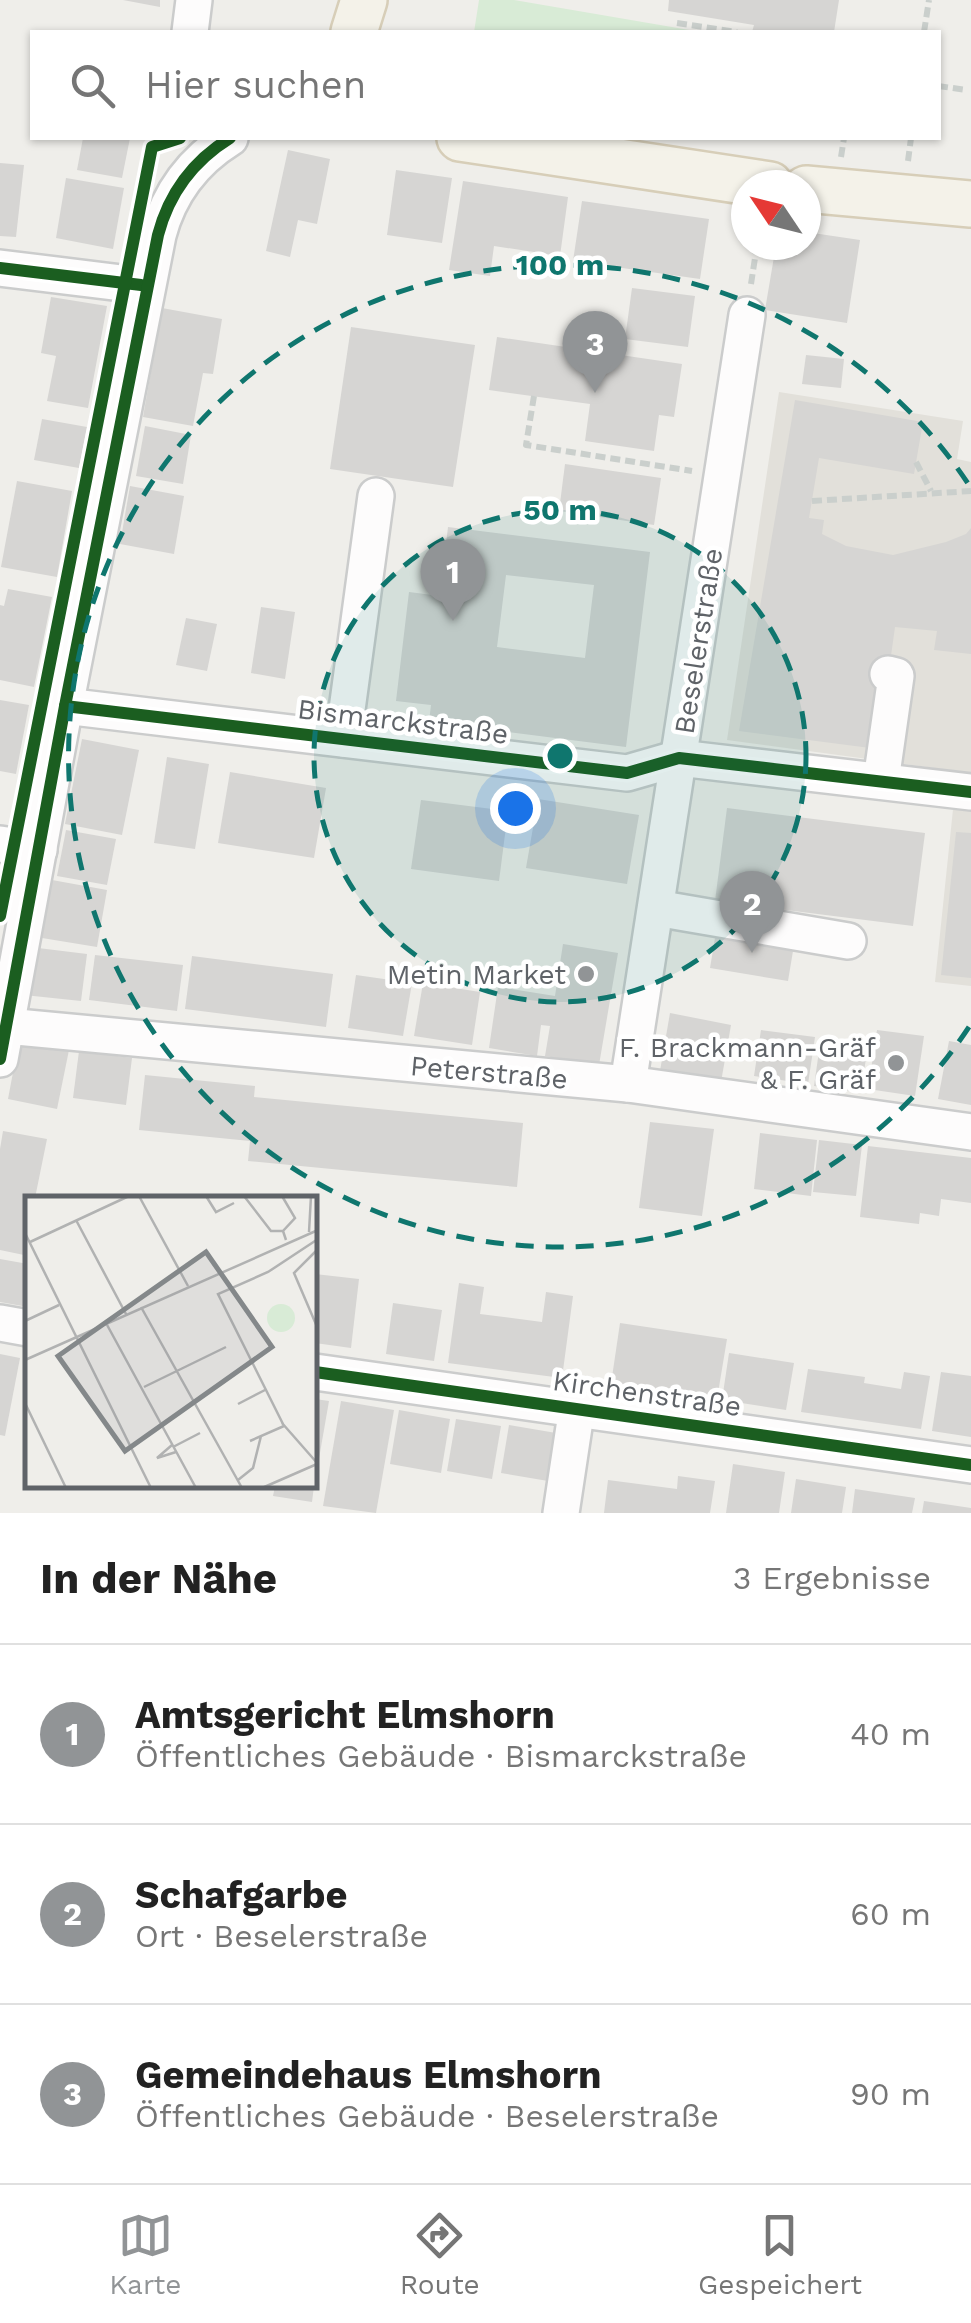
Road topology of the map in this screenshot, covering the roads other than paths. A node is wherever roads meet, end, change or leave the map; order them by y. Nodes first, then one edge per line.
1 (194, 0) edge
2 (364, 0) edge
3 (190, 30) edge
4 (355, 30) edge
5 (220, 140) edge
6 (473, 140) edge
7 (731, 179) edge
8 (821, 190) edge
9 (971, 204) edge
10 (0, 268) edge
11 (146, 286) junction
12 (747, 315) dead end
13 (376, 496) dead end
14 (888, 674) dead end
15 (65, 706) junction
16 (343, 740) junction
17 (679, 758) junction
18 (881, 781) junction
19 (971, 792) edge
20 (0, 844) edge
21 (40, 850) junction
22 (656, 908) junction
23 (848, 941) dead end
24 (3, 1042) edge
25 (628, 1084) junction
26 (971, 1132) edge
27 (0, 1323) edge
28 (25, 1327) edge
29 (318, 1372) edge
30 (577, 1408) junction
31 (971, 1465) edge
32 (561, 1513) edge

1 - 3 street
2 - 4 main road
5 - 11 street
6 - 7 main road
8 - 9 main road
10 - 11 street
11 - 15 street
12 - 17 street, Beselerstraße
13 - 16 street
14 - 18 street
15 - 16 street, Bismarckstraße
15 - 21 street
16 - 17 street, Bismarckstraße
17 - 18 street, Bismarckstraße
17 - 22 street, Beselerstraße
18 - 19 street, Bismarckstraße
20 - 21 street
21 - 24 street
22 - 23 street
22 - 25 street, Beselerstraße
24 - 25 street, Peterstraße
25 - 26 street, Peterstraße
27 - 28 street
29 - 30 street, Kirchenstraße
30 - 31 street, Kirchenstraße
30 - 32 street, Kirchenstraße

